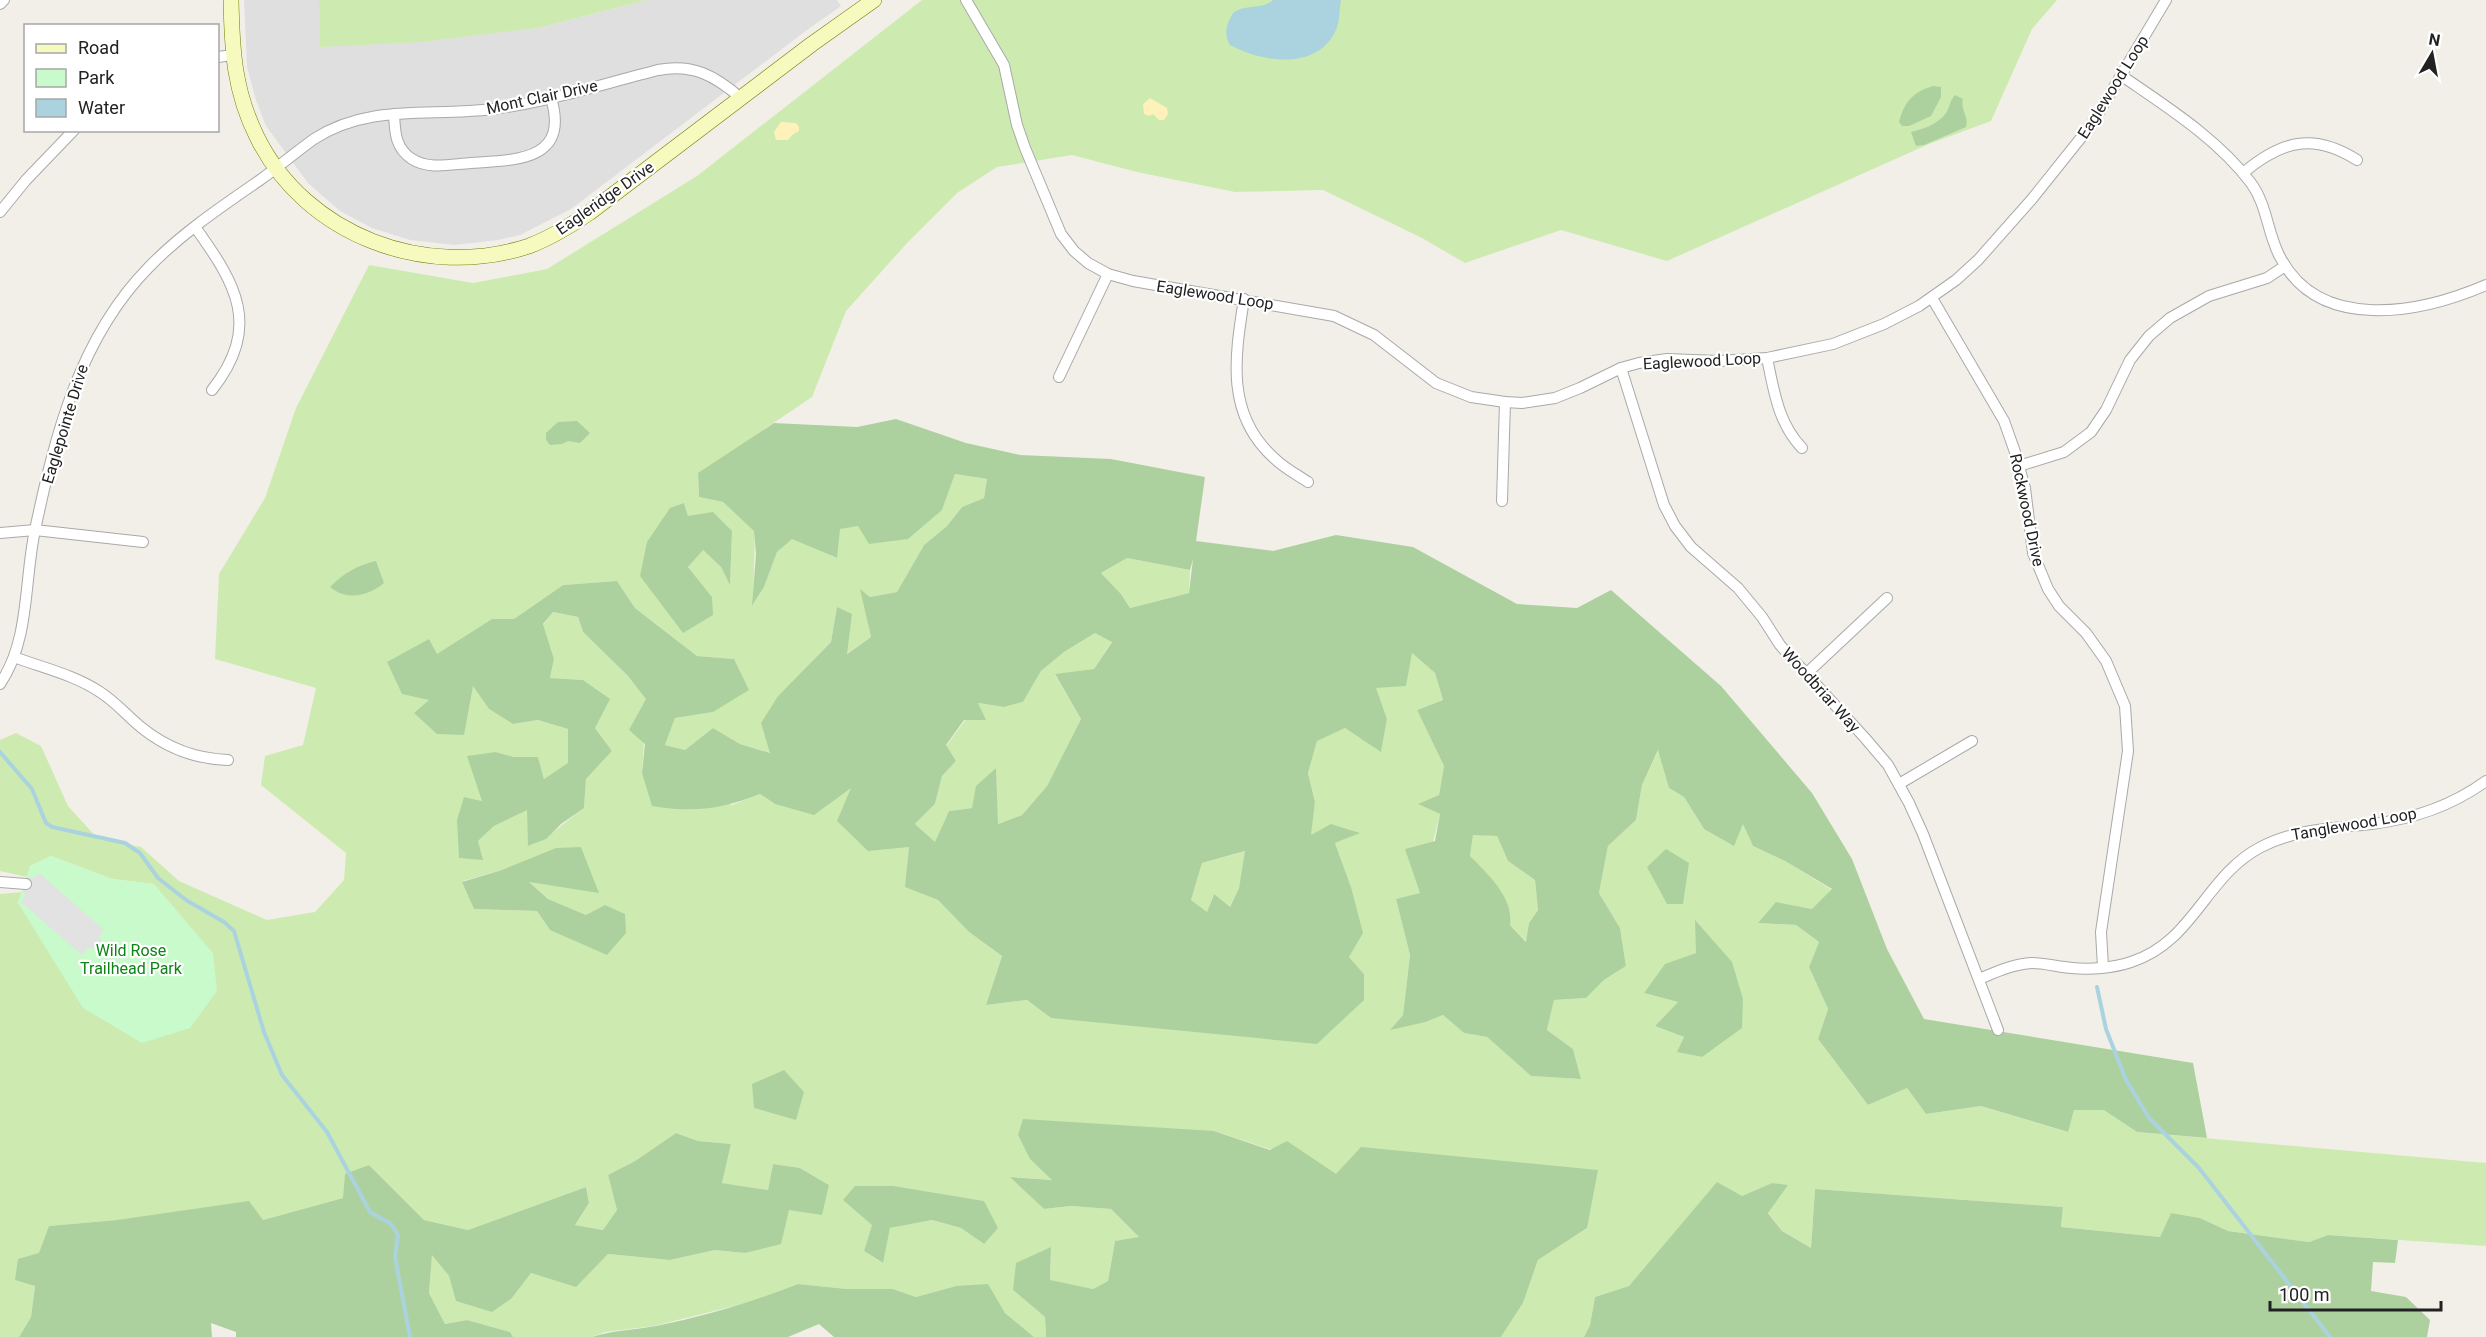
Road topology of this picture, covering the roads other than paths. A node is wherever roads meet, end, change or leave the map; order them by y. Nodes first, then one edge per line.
1 (4, 0) edge
2 (231, 0) edge
3 (874, 0) edge
4 (966, 0) edge
5 (2166, 0) edge
6 (0, 4) edge
7 (225, 56) edge
8 (2122, 76) junction
9 (551, 98) junction
10 (741, 98) junction
11 (394, 114) junction
12 (72, 132) edge
13 (2357, 160) dead end
14 (276, 168) junction
15 (2243, 173) junction
16 (0, 212) edge
17 (195, 227) junction
18 (2285, 266) junction
19 (1108, 274) junction
20 (2486, 285) edge
21 (1932, 298) junction
22 (1244, 299) junction
23 (1767, 358) junction
24 (1621, 368) junction
25 (1059, 377) dead end
26 (212, 390) dead end
27 (1505, 402) junction
28 (1802, 447) dead end
29 (2019, 466) junction
30 (1308, 482) dead end
31 (1502, 501) dead end
32 (35, 530) junction
33 (0, 533) edge
34 (143, 542) dead end
35 (1887, 598) dead end
36 (14, 657) junction
37 (1806, 674) junction
38 (0, 684) edge
39 (1972, 741) dead end
40 (228, 760) dead end
41 (2486, 782) edge
42 (1899, 784) junction
43 (0, 882) edge
44 (26, 884) dead end
45 (2103, 967) junction
46 (1979, 979) junction
47 (1998, 1029) dead end

1 - 6 street
2 - 7 main road, Eagleridge Drive
3 - 10 main road, Eagleridge Drive
4 - 19 street, Eaglewood Loop
5 - 8 street, Eaglewood Loop
7 - 14 main road, Eagleridge Drive
8 - 15 street
8 - 21 street, Eaglewood Loop
9 - 10 street, Mont Clair Drive
9 - 11 street, Mont Clair Drive
9 - 11 street
10 - 14 main road, Eagleridge Drive
11 - 14 street, Mont Clair Drive
12 - 16 street
13 - 15 street
14 - 17 street, Eaglepointe Drive
15 - 18 street
17 - 26 street
17 - 32 street, Eaglepointe Drive
18 - 20 street
18 - 29 street
19 - 22 street, Eaglewood Loop
19 - 25 street
21 - 23 street, Eaglewood Loop
21 - 29 street, Rockwood Drive
22 - 27 street, Eaglewood Loop
22 - 30 street
23 - 24 street, Eaglewood Loop
23 - 28 street
24 - 27 street, Eaglewood Loop
24 - 37 street, Woodbriar Way
27 - 31 street
29 - 45 street, Rockwood Drive
32 - 33 street
32 - 34 street
32 - 36 street, Eaglepointe Drive
35 - 37 street
36 - 38 street, Eaglepointe Drive
36 - 40 street
37 - 42 street, Woodbriar Way
39 - 42 street
41 - 45 street, Tanglewood Loop
42 - 46 street, Woodbriar Way
43 - 44 street
45 - 46 street, Tanglewood Loop
46 - 47 street, Woodbriar Way

